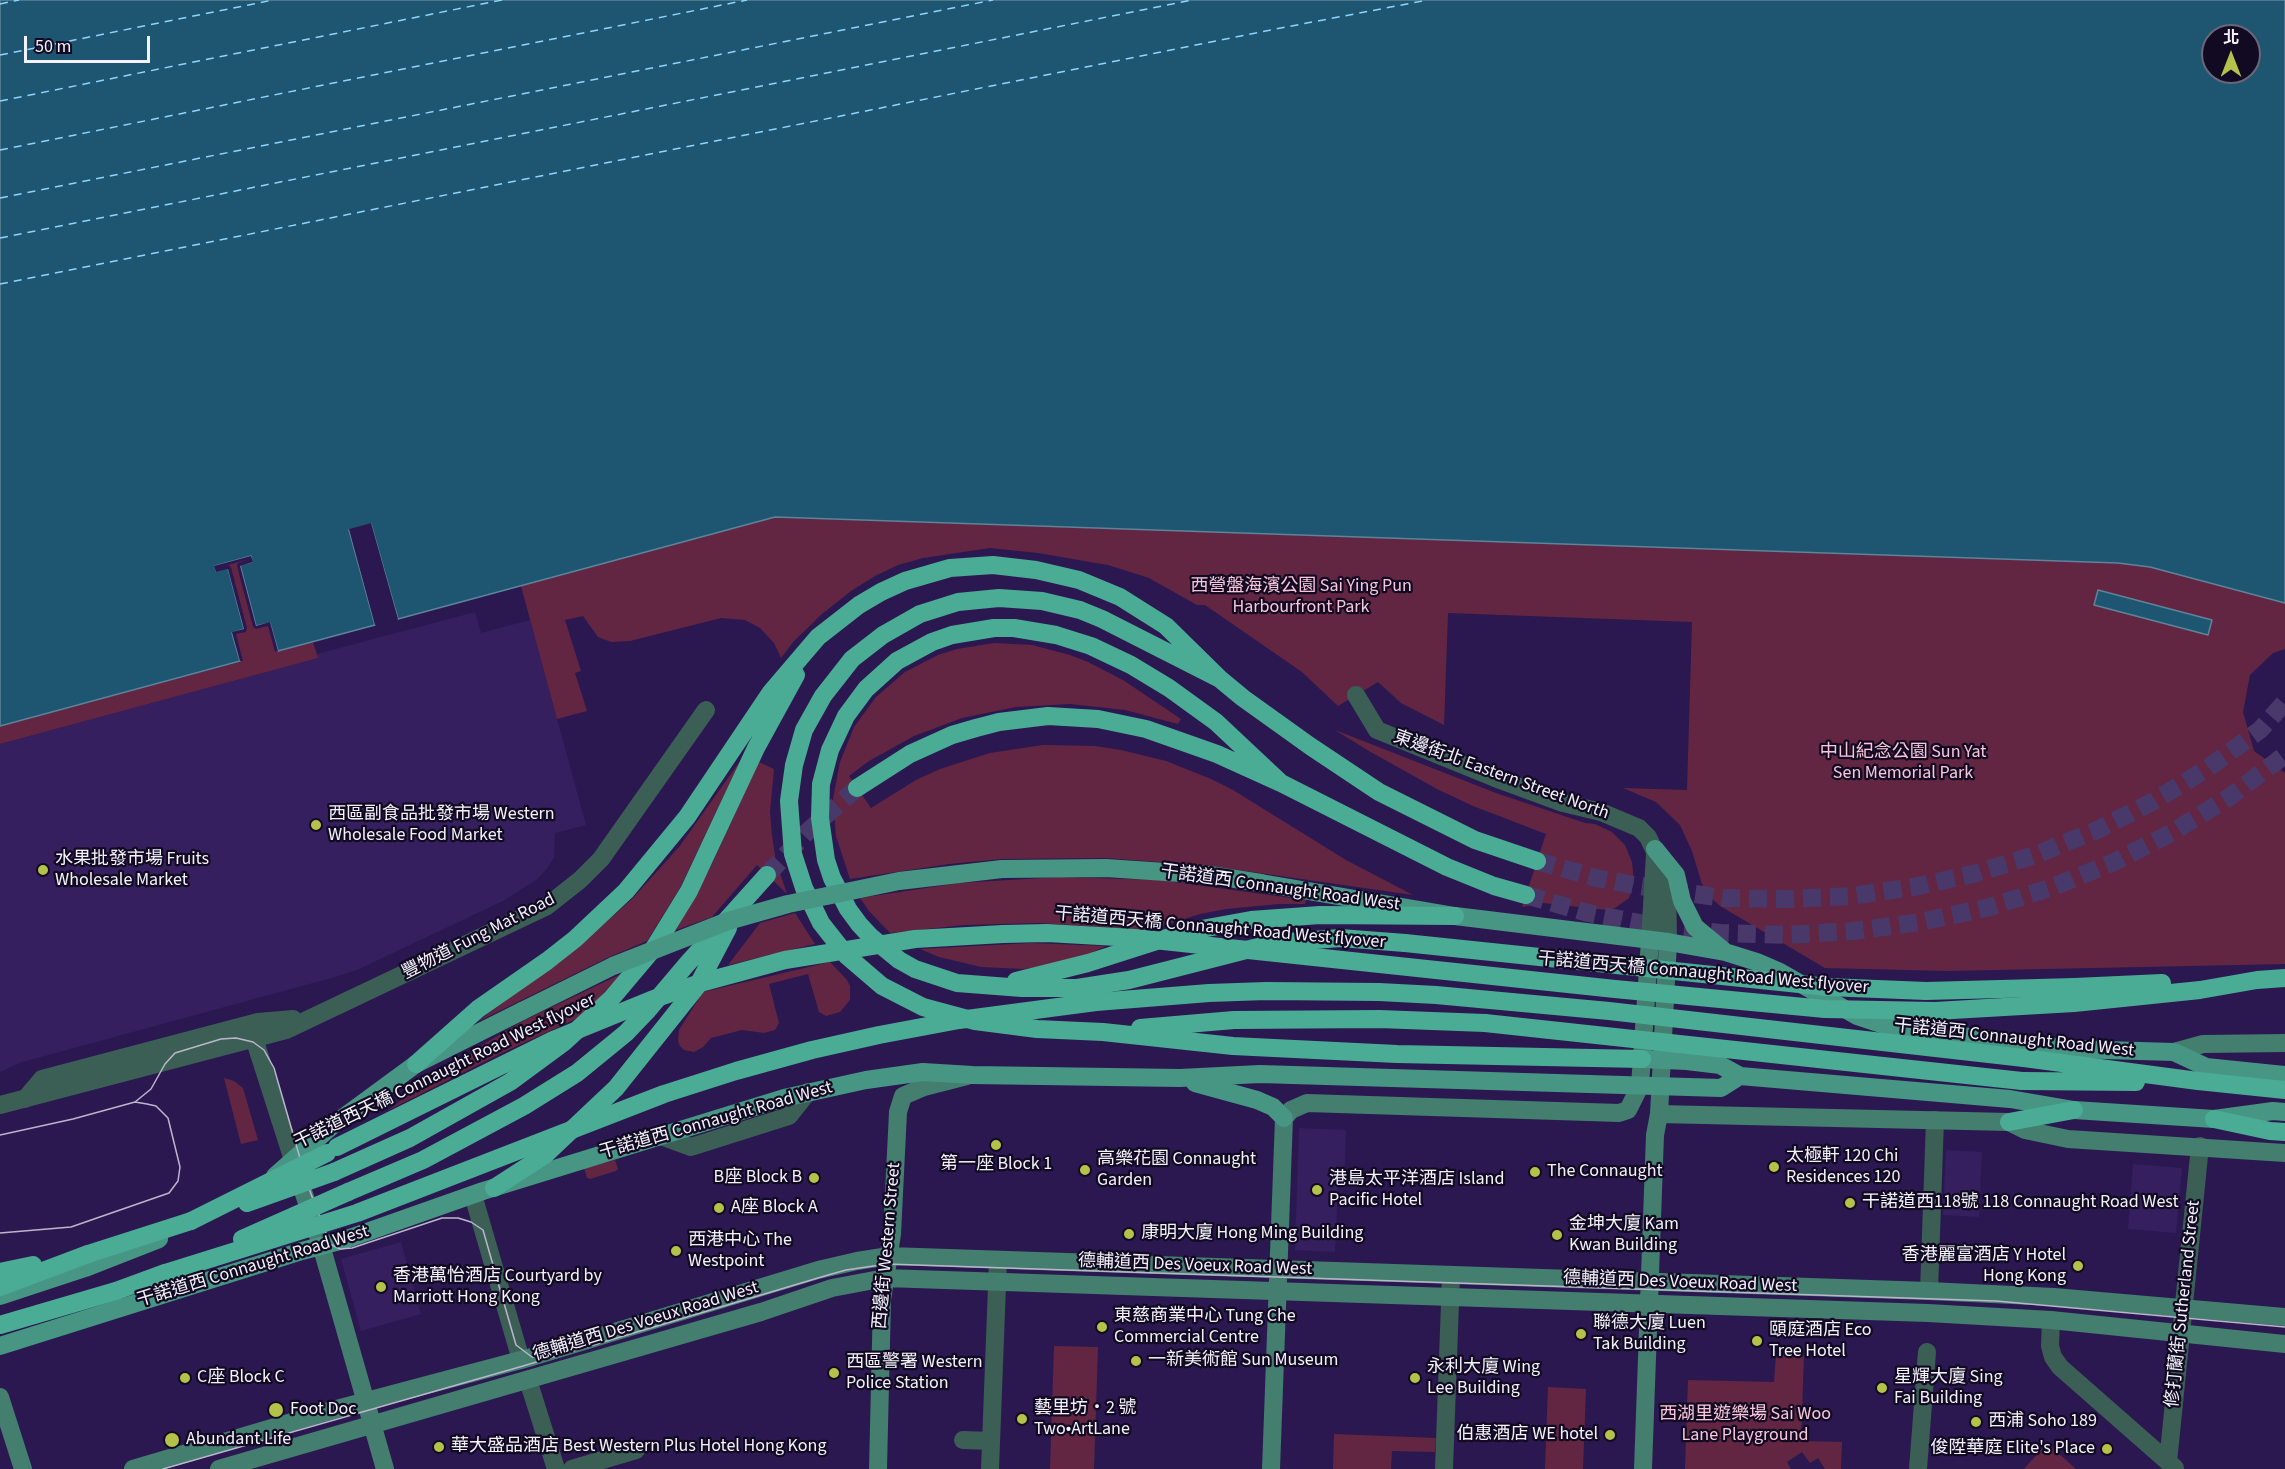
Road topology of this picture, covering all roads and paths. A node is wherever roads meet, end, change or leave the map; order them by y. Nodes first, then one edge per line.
1 (818, 636) junction
2 (1220, 679) junction
3 (1356, 695) dead end
4 (706, 710) dead end
5 (1281, 783) junction
6 (857, 788) tunnel mouth
7 (1655, 849) junction
8 (1537, 861) tunnel mouth
9 (767, 875) tunnel mouth
10 (1526, 895) tunnel mouth
11 (740, 905) junction
12 (1455, 916) junction
13 (1659, 941) junction
14 (1725, 952) junction
15 (2285, 978) edge
16 (2257, 980) junction
17 (994, 986) junction
18 (256, 1030) junction
19 (1103, 1032) junction
20 (2285, 1043) edge
21 (2174, 1052) junction
22 (1642, 1059) junction
23 (1661, 1060) junction
24 (416, 1064) junction
25 (972, 1075) junction
26 (2285, 1075) edge
27 (1740, 1076) junction
28 (1180, 1078) junction
29 (2198, 1082) junction
30 (1640, 1086) junction
31 (1659, 1086) junction
32 (2285, 1090) edge
33 (808, 1092) junction
34 (0, 1106) edge
35 (2074, 1110) junction
36 (2285, 1113) edge
37 (1659, 1114) junction
38 (1284, 1118) junction
39 (2214, 1119) junction
40 (1935, 1120) junction
41 (2009, 1122) junction
42 (2285, 1132) edge
43 (661, 1136) junction
44 (2200, 1146) junction
45 (2285, 1153) edge
46 (293, 1160) junction
47 (494, 1188) junction
48 (473, 1195) junction
49 (191, 1221) junction
50 (321, 1245) junction
51 (889, 1256) junction
52 (998, 1260) junction
53 (87, 1261) junction
54 (1278, 1269) junction
55 (0, 1271) edge
56 (165, 1273) junction
57 (1451, 1275) junction
58 (885, 1278) junction
59 (997, 1281) junction
60 (1650, 1282) junction
61 (0, 1287) edge
62 (1278, 1290) junction
63 (1929, 1291) junction
64 (0, 1296) edge
65 (1450, 1296) junction
66 (1649, 1303) junction
67 (2184, 1308) junction
68 (688, 1311) junction
69 (2285, 1317) edge
70 (2052, 1320) junction
71 (0, 1325) edge
72 (692, 1331) junction
73 (2182, 1334) junction
74 (2285, 1344) edge
75 (0, 1346) edge
76 (1927, 1352) dead end
77 (521, 1359) junction
78 (528, 1380) junction
79 (0, 1397) edge
80 (366, 1401) junction
81 (372, 1424) junction
82 (963, 1440) dead end
83 (992, 1442) junction
84 (636, 1450) dead end
85 (2172, 1466) edge
86 (23, 1469) edge
87 (133, 1469) edge
88 (219, 1469) edge
89 (385, 1469) edge
90 (556, 1469) edge
91 (572, 1469) edge
92 (878, 1469) edge
93 (990, 1469) edge
94 (1271, 1469) edge
95 (1444, 1469) edge
96 (1643, 1469) edge
97 (1918, 1469) edge

1 - 2 highway
1 - 24 highway
1 - 49 highway, bridge
2 - 8 highway
2 - 19 highway
3 - 7 street, 東邊街北 Eastern Street North
4 - 18 street, 豐物道 Fung Mat Road
5 - 6 highway
5 - 10 highway
5 - 17 highway
7 - 13 street, 東邊街北 Eastern Street North
7 - 14 main road
9 - 11 highway
11 - 47 highway
11 - 56 highway, bridge
12 - 13 main road, 干諾道西 Connaught Road West
12 - 17 highway
12 - 24 main road, 干諾道西 Connaught Road West, bridge
13 - 14 main road, 干諾道西 Connaught Road West
13 - 22 main road, 東邊街北 Eastern Street North
13 - 23 main road, 東邊街北 Eastern Street North
14 - 21 main road, 干諾道西 Connaught Road West
15 - 16 highway, 干諾道西天橋 Connaught Road West flyover
16 - 17 highway, bridge
16 - 49 highway, 干諾道西天橋 Connaught Road West flyover, bridge
18 - 34 street, 豐物道 Fung Mat Road
18 - 46 street
19 - 22 highway
19 - 29 highway, bridge
20 - 21 main road, 干諾道西 Connaught Road West
21 - 26 main road, 干諾道西 Connaught Road West
22 - 23 main road, 干諾道西 Connaught Road West
22 - 30 main road, 東邊街北 Eastern Street North
23 - 27 main road, 干諾道西 Connaught Road West
23 - 31 main road, 東邊街北 Eastern Street North
24 - 46 main road, 干諾道西 Connaught Road West
25 - 28 main road, 干諾道西 Connaught Road West
25 - 33 main road, 干諾道西 Connaught Road West
25 - 51 main road, 西邊街 Western Street
27 - 31 main road, 干諾道西 Connaught Road West
27 - 35 main road, 干諾道西 Connaught Road West
28 - 30 main road, 干諾道西 Connaught Road West
28 - 38 main road
29 - 32 highway
29 - 56 highway, bridge
30 - 31 main road, 干諾道西 Connaught Road West
30 - 38 main road
31 - 37 main road, 東邊街北 Eastern Street North
33 - 43 main road, 干諾道西 Connaught Road West
33 - 43 street, 干諾道西 Connaught Road West
35 - 39 main road, 干諾道西 Connaught Road West
35 - 41 highway
36 - 39 main road, 干諾道西 Connaught Road West
37 - 40 main road
37 - 60 main road, 東邊街北 Eastern Street North
38 - 54 main road
39 - 42 highway
40 - 41 main road
40 - 63 street
41 - 44 main road
43 - 47 main road, 干諾道西 Connaught Road West
44 - 45 main road
44 - 67 street, 修打蘭街 Sutherland Street
46 - 50 main road
46 - 53 main road, 干諾道西 Connaught Road West
47 - 48 main road, 干諾道西 Connaught Road West
48 - 50 main road, 干諾道西 Connaught Road West
48 - 77 street
49 - 53 highway, 干諾道西天橋 Connaught Road West flyover
50 - 75 main road, 干諾道西 Connaught Road West
50 - 80 main road
51 - 52 main road, 德輔道西 Des Voeux Road West
51 - 58 main road, 西邊街 Western Street
51 - 68 main road, 德輔道西 Des Voeux Road West
52 - 54 main road, 德輔道西 Des Voeux Road West
52 - 59 street
53 - 55 highway, bridge
53 - 61 highway, 干諾道西天橋 Connaught Road West flyover, bridge
53 - 64 main road, 干諾道西 Connaught Road West
54 - 57 main road, 德輔道西 Des Voeux Road West
54 - 62 main road
56 - 71 highway
57 - 60 main road, 德輔道西 Des Voeux Road West
57 - 65 street
58 - 59 main road, 德輔道西 Des Voeux Road West
58 - 72 main road, 德輔道西 Des Voeux Road West
58 - 92 main road, 西邊街 Western Street
59 - 62 main road, 德輔道西 Des Voeux Road West
59 - 83 street
60 - 63 main road, 德輔道西 Des Voeux Road West
60 - 66 main road, 東邊街北 Eastern Street North
62 - 65 main road, 德輔道西 Des Voeux Road West
62 - 94 main road
63 - 67 main road, 德輔道西 Des Voeux Road West
65 - 66 main road, 德輔道西 Des Voeux Road West
65 - 95 street
66 - 70 main road, 德輔道西 Des Voeux Road West
66 - 96 main road, 東邊街北 Eastern Street North
67 - 69 main road, 德輔道西 Des Voeux Road West
67 - 73 street, 修打蘭街 Sutherland Street
68 - 72 main road
68 - 77 main road, 德輔道西 Des Voeux Road West
70 - 73 main road, 德輔道西 Des Voeux Road West
70 - 85 street
72 - 78 main road, 德輔道西 Des Voeux Road West
73 - 74 main road, 德輔道西 Des Voeux Road West
73 - 85 street, 修打蘭街 Sutherland Street
76 - 97 street
77 - 80 main road, 德輔道西 Des Voeux Road West
78 - 81 main road, 德輔道西 Des Voeux Road West
78 - 90 street
79 - 86 main road
80 - 81 main road
80 - 87 main road, 德輔道西 Des Voeux Road West
81 - 88 main road, 德輔道西 Des Voeux Road West
81 - 89 main road
82 - 83 street
83 - 93 street
84 - 91 street

